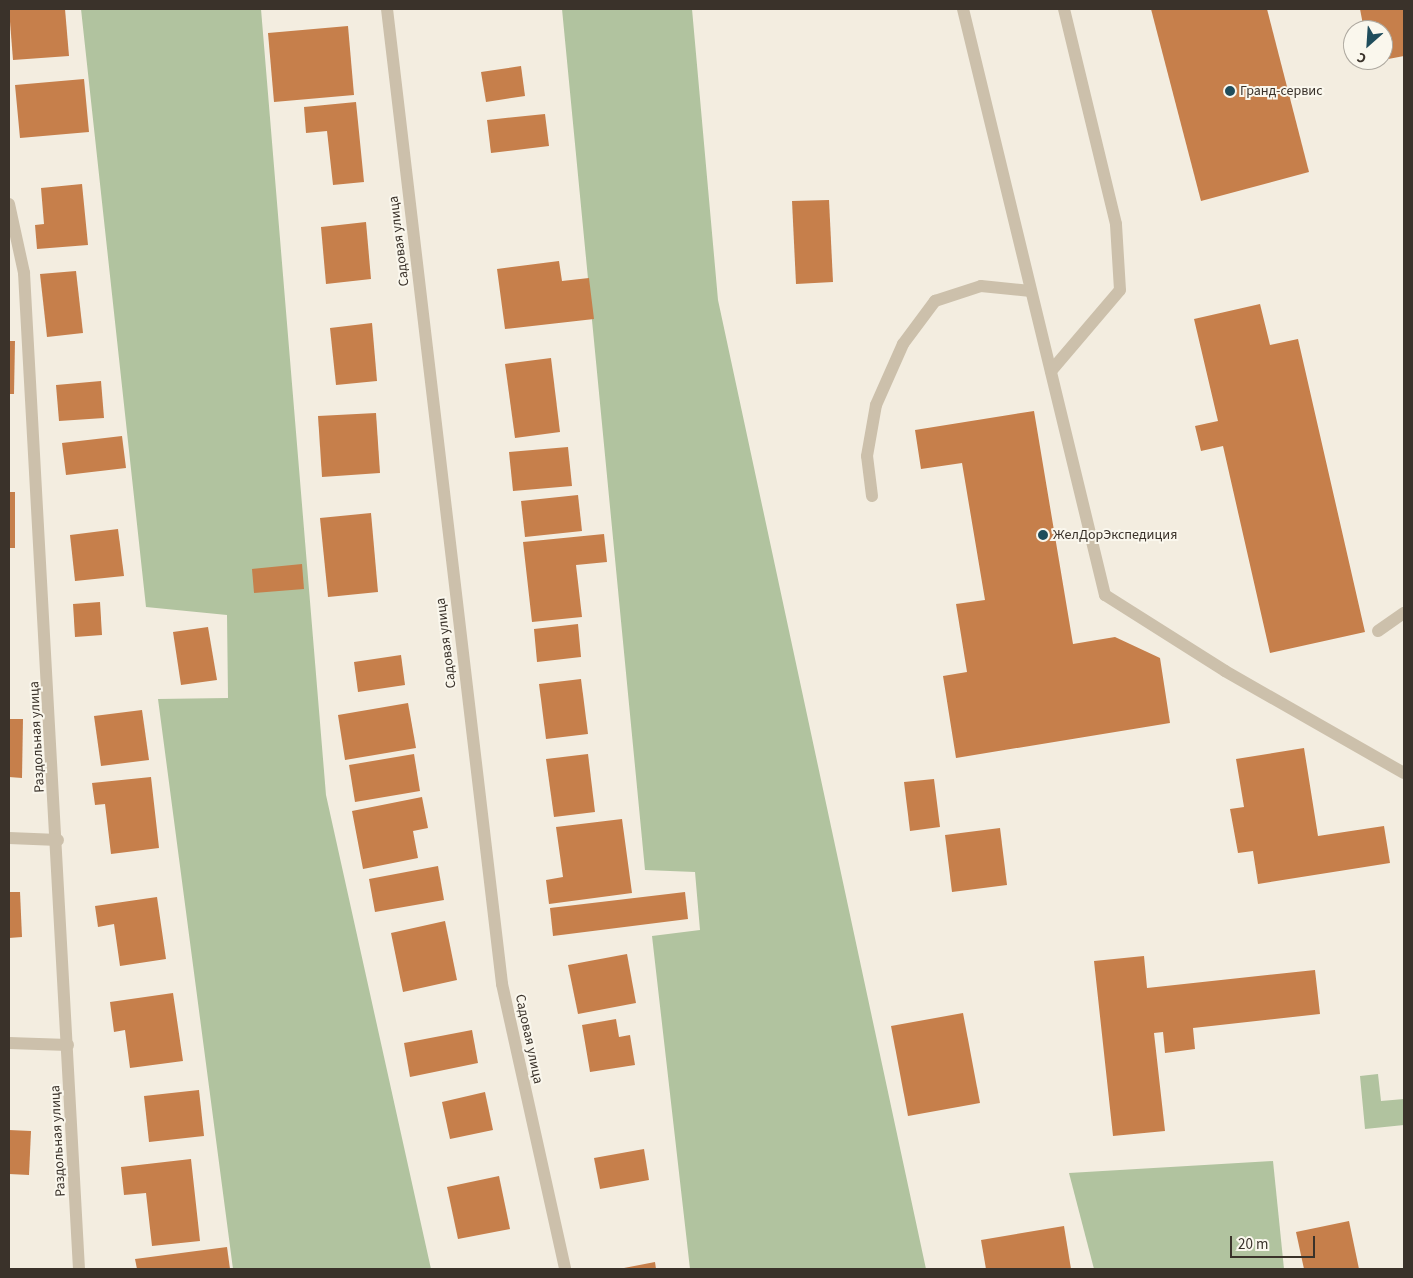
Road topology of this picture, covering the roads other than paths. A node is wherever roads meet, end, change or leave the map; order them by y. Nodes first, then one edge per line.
1 (387, 9) edge
2 (963, 9) edge
3 (1064, 9) edge
4 (9, 204) edge
5 (1031, 291) junction
6 (1051, 371) junction
7 (872, 496) dead end
8 (1404, 613) edge
9 (1378, 631) dead end
10 (1404, 773) edge
11 (9, 838) edge
12 (58, 840) junction
13 (9, 1043) edge
14 (68, 1045) junction
15 (79, 1269) edge
16 (565, 1269) edge

1 - 16 street, Садовая улица
2 - 5 street
3 - 6 street
4 - 12 street, Раздольная улица
5 - 6 street
5 - 7 street
6 - 10 street
8 - 9 street
11 - 12 street
12 - 14 street, Раздольная улица
13 - 14 street
14 - 15 street, Раздольная улица

